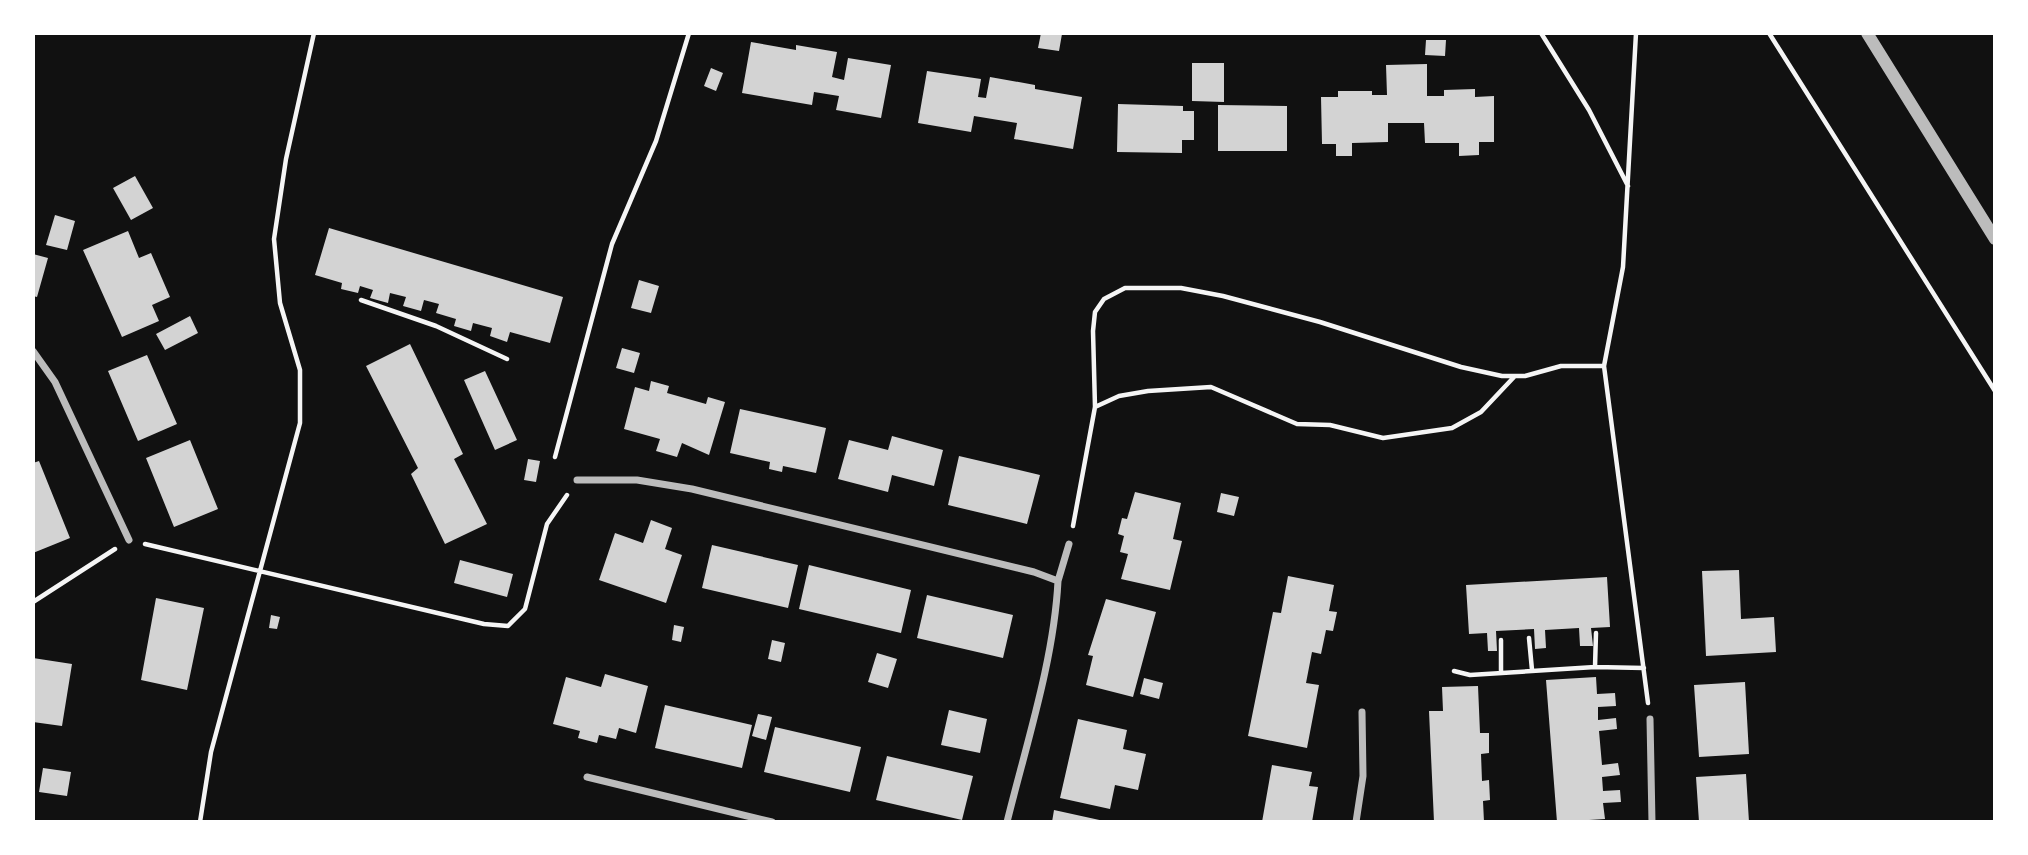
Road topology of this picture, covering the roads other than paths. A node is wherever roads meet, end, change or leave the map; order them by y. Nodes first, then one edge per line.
1 (1867, 33) edge
2 (1995, 239) edge
3 (33, 351) edge
4 (577, 480) road end
5 (129, 540) road end
6 (1069, 544) road end
7 (1058, 581) junction
8 (1362, 712) dead end
9 (1650, 719) road end
10 (587, 777) dead end
11 (772, 822) edge
12 (1007, 822) edge
13 (1356, 822) edge
14 (1652, 822) edge

1 - 2 street
3 - 5 street
4 - 7 street
6 - 7 street
7 - 12 street
8 - 13 street
9 - 14 street
10 - 11 street

